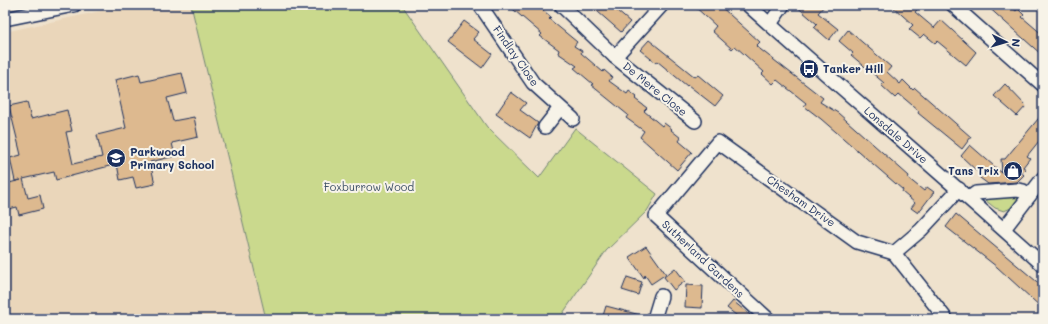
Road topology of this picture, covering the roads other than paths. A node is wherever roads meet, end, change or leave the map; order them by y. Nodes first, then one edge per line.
1 (74, 5) edge
2 (480, 5) edge
3 (561, 5) edge
4 (662, 5) edge
5 (748, 5) edge
6 (783, 5) edge
7 (953, 5) edge
8 (5, 19) edge
9 (770, 24) junction
10 (616, 57) junction
11 (1043, 85) edge
12 (560, 108) junction
13 (573, 119) dead end
14 (695, 121) dead end
15 (545, 127) dead end
16 (1043, 178) edge
17 (959, 189) junction
18 (1029, 196) junction
19 (969, 198) junction
20 (656, 216) joint
21 (1004, 229) junction
22 (894, 253) junction
23 (1043, 265) edge
24 (660, 296) dead end
25 (654, 319) edge
26 (768, 319) edge
27 (946, 319) edge

1 - 8 street
2 - 12 street, Findlay Close
3 - 10 street, De Mere Close
4 - 10 street, De Mere Close
5 - 9 street, Lonsdale Drive
6 - 9 street
7 - 11 street
9 - 17 street, Lonsdale Drive
10 - 14 street, De Mere Close
12 - 13 street, Findlay Close
12 - 15 street
16 - 18 street
17 - 19 street, Lonsdale Drive
17 - 22 street
18 - 19 street
18 - 21 street
19 - 21 street, Lonsdale Drive
20 - 22 street, Chesham Drive
20 - 26 street, Sutherland Gardens
21 - 23 street, Lonsdale Drive
22 - 27 street
24 - 25 street

